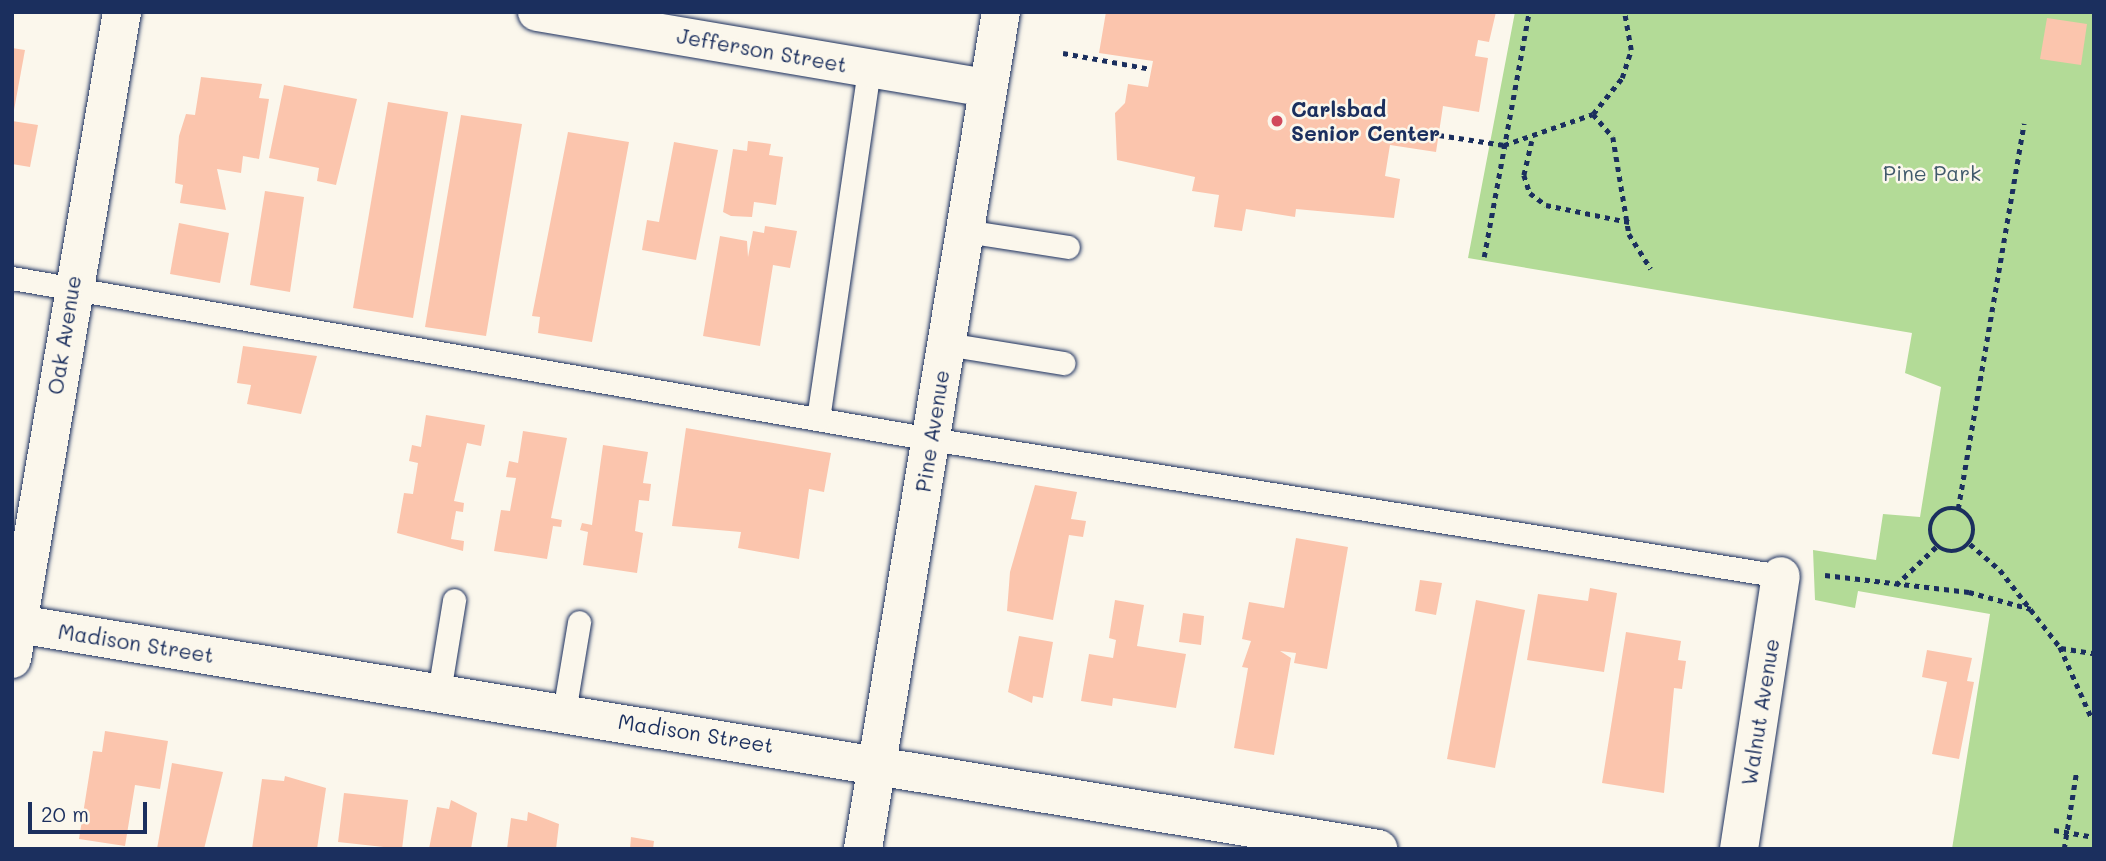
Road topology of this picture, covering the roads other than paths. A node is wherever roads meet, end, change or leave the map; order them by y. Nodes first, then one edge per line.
1 (122, 12) edge
2 (537, 12) edge
3 (1001, 12) edge
4 (869, 68) junction
5 (988, 89) junction
6 (965, 231) junction
7 (1068, 247) dead end
8 (12, 278) edge
9 (71, 288) junction
10 (946, 344) junction
11 (1063, 363) dead end
12 (818, 419) junction
13 (931, 439) junction
14 (1781, 576) joint
15 (454, 600) dead end
16 (579, 622) dead end
17 (14, 635) edge
18 (439, 692) junction
19 (564, 712) junction
20 (878, 762) junction
21 (863, 849) edge
22 (1378, 849) edge
23 (1739, 849) edge

1 - 9 street, Oak Avenue
2 - 4 street, Jefferson Street
3 - 5 street, Pine Avenue
4 - 5 street, Jefferson Street
4 - 12 lane
5 - 6 street, Pine Avenue
6 - 7 lane
6 - 10 street, Pine Avenue
8 - 9 lane
9 - 12 lane
9 - 17 street, Oak Avenue
10 - 11 lane
10 - 13 street, Pine Avenue
12 - 13 lane
13 - 14 lane
13 - 20 street, Pine Avenue
14 - 23 street, Walnut Avenue
15 - 18 lane
16 - 19 lane
17 - 18 street, Madison Street
18 - 19 street, Madison Street
19 - 20 street, Madison Street
20 - 21 street, Pine Avenue
20 - 22 street, Madison Street

